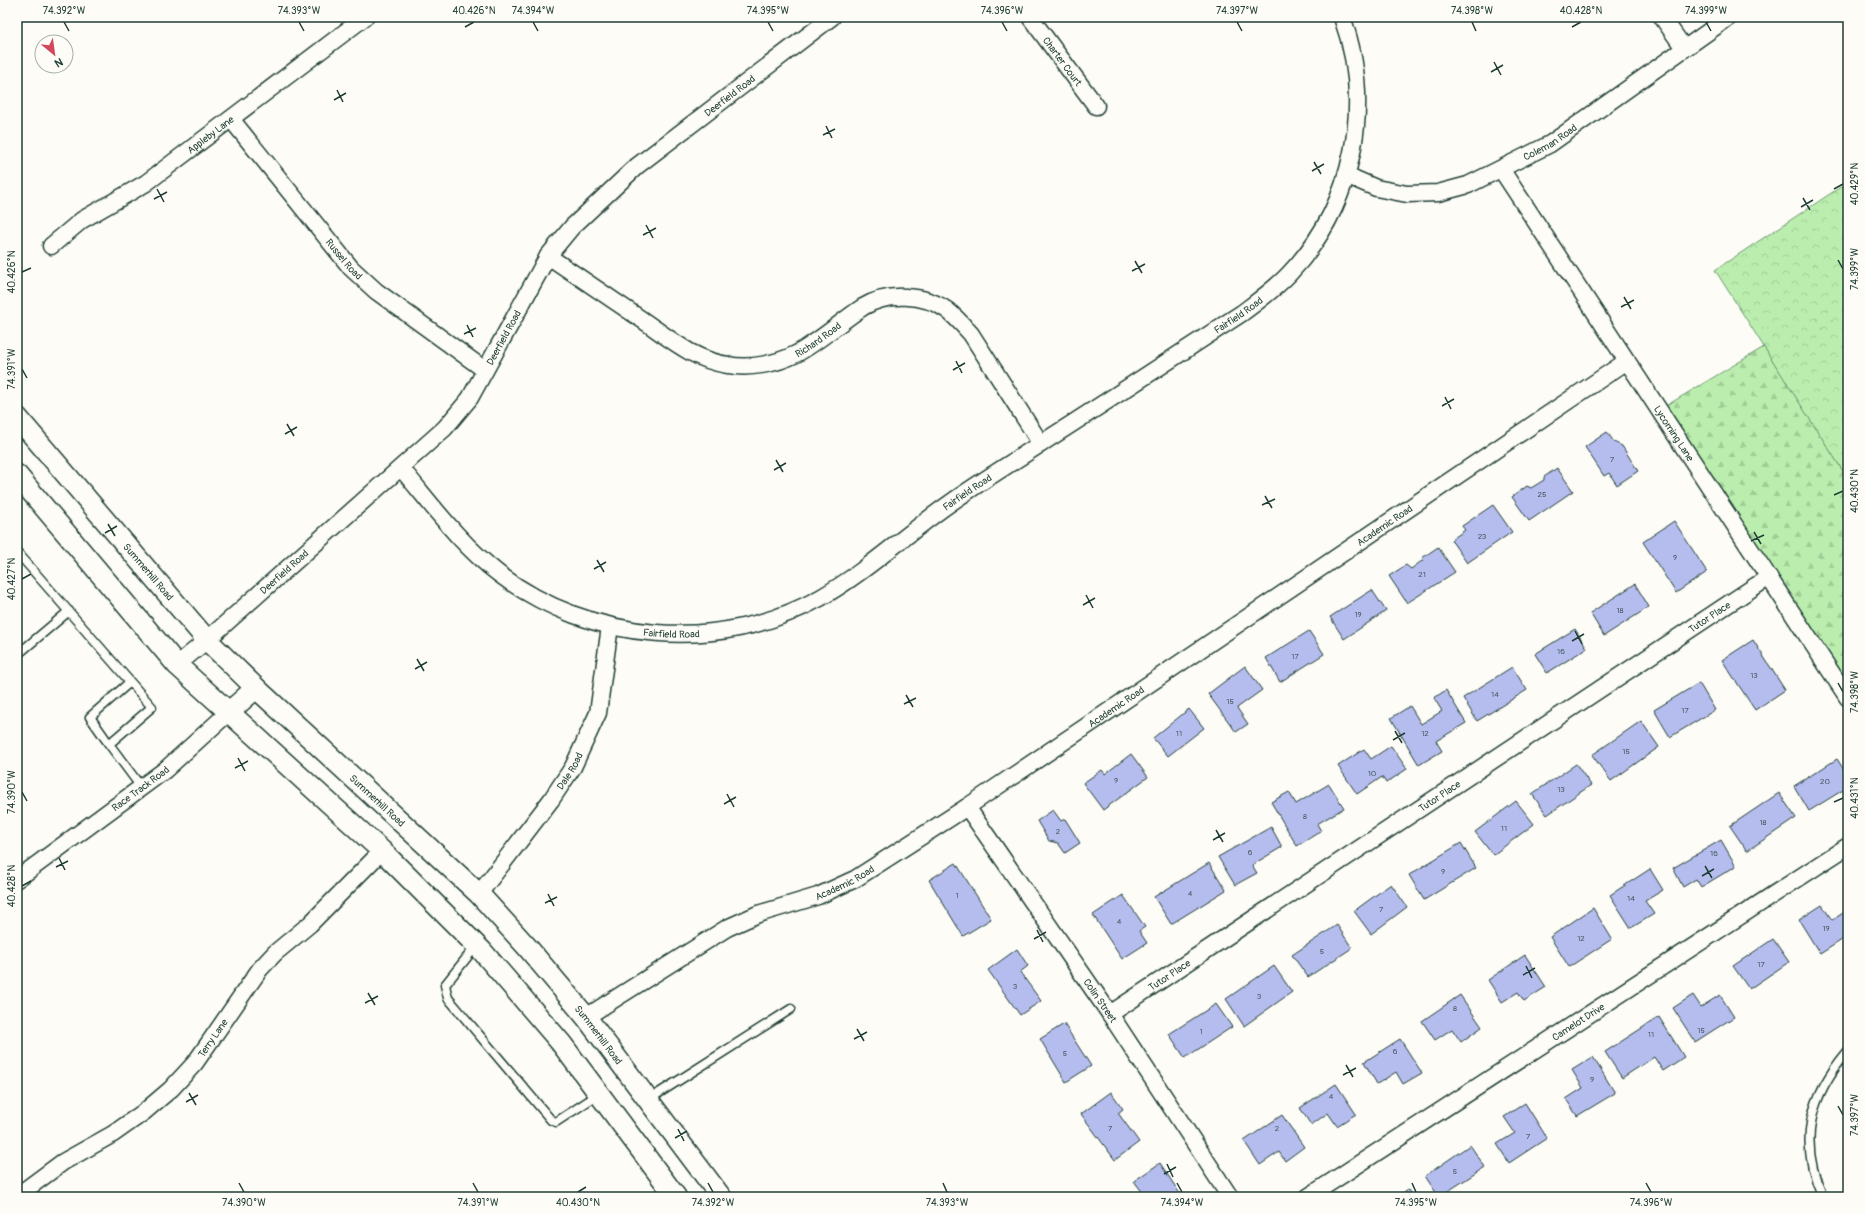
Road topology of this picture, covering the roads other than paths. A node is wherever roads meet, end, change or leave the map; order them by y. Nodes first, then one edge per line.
1 (365, 17) edge
2 (832, 17) edge
3 (1030, 17) edge
4 (1342, 17) edge
5 (1662, 17) edge
6 (1729, 17) edge
7 (1684, 48) junction
8 (1096, 106) dead end
9 (231, 119) junction
10 (1501, 169) junction
11 (1346, 175) junction
12 (51, 246) dead end
13 (548, 256) junction
14 (1626, 361) junction
15 (485, 370) junction
16 (17, 417) edge
17 (1041, 444) junction
18 (401, 468) junction
19 (17, 475) edge
20 (17, 552) edge
21 (1769, 577) junction
22 (69, 611) junction
23 (610, 626) junction
24 (207, 640) junction
25 (17, 655) edge
26 (177, 665) junction
27 (130, 682) junction
28 (256, 688) junction
29 (1848, 698) edge
30 (229, 712) junction
31 (109, 744) junction
32 (140, 787) junction
33 (967, 807) junction
34 (1848, 846) edge
35 (382, 851) junction
36 (17, 879) edge
37 (479, 894) junction
38 (476, 946) junction
39 (791, 1009) dead end
40 (1110, 1014) junction
41 (586, 1017) junction
42 (1848, 1051) edge
43 (599, 1094) junction
44 (648, 1100) junction
45 (17, 1196) edge
46 (676, 1197) edge
47 (721, 1197) edge
48 (1230, 1197) edge
49 (1308, 1197) edge
50 (1823, 1197) edge

1 - 9 street, Appleby Lane
2 - 13 street, Deerfield Road
3 - 8 street, Charter Court
4 - 11 street, Fairfield Road
5 - 7 street
6 - 7 street, Coleman Road
7 - 10 street, Coleman Road
9 - 12 street, Appleby Lane
9 - 15 street, Russel Road
10 - 11 street, Coleman Road
10 - 14 street, Lycoming Lane
11 - 17 street, Fairfield Road
13 - 15 street, Deerfield Road
13 - 17 street, Richard Road
14 - 21 street, Lycoming Lane
14 - 33 street, Academic Road
15 - 18 street, Deerfield Road
16 - 24 street, Summerhill Road
17 - 23 street, Fairfield Road
18 - 23 street, Fairfield Road
18 - 24 street, Deerfield Road
19 - 26 street
20 - 22 lane
21 - 29 street, Lycoming Lane
21 - 40 street, Tutor Place
22 - 25 lane
22 - 27 lane
23 - 37 street, Dale Road
24 - 26 street, Deerfield Road
24 - 28 street, Summerhill Road
26 - 30 street
27 - 31 lane
27 - 31 lane
28 - 30 street, Race Track Road
28 - 37 street, Summerhill Road
30 - 32 street, Race Track Road
30 - 35 street
31 - 32 lane
32 - 36 street, Race Track Road
33 - 40 street, Colin Street
33 - 41 street, Academic Road
34 - 49 street, Camelot Drive
35 - 38 street
35 - 45 street, Terry Lane
37 - 41 street, Summerhill Road
38 - 43 street
38 - 43 lane
39 - 44 lane
40 - 48 street, Colin Street
41 - 44 street, Summerhill Road
42 - 50 lane
43 - 46 street
44 - 47 street, Summerhill Road

